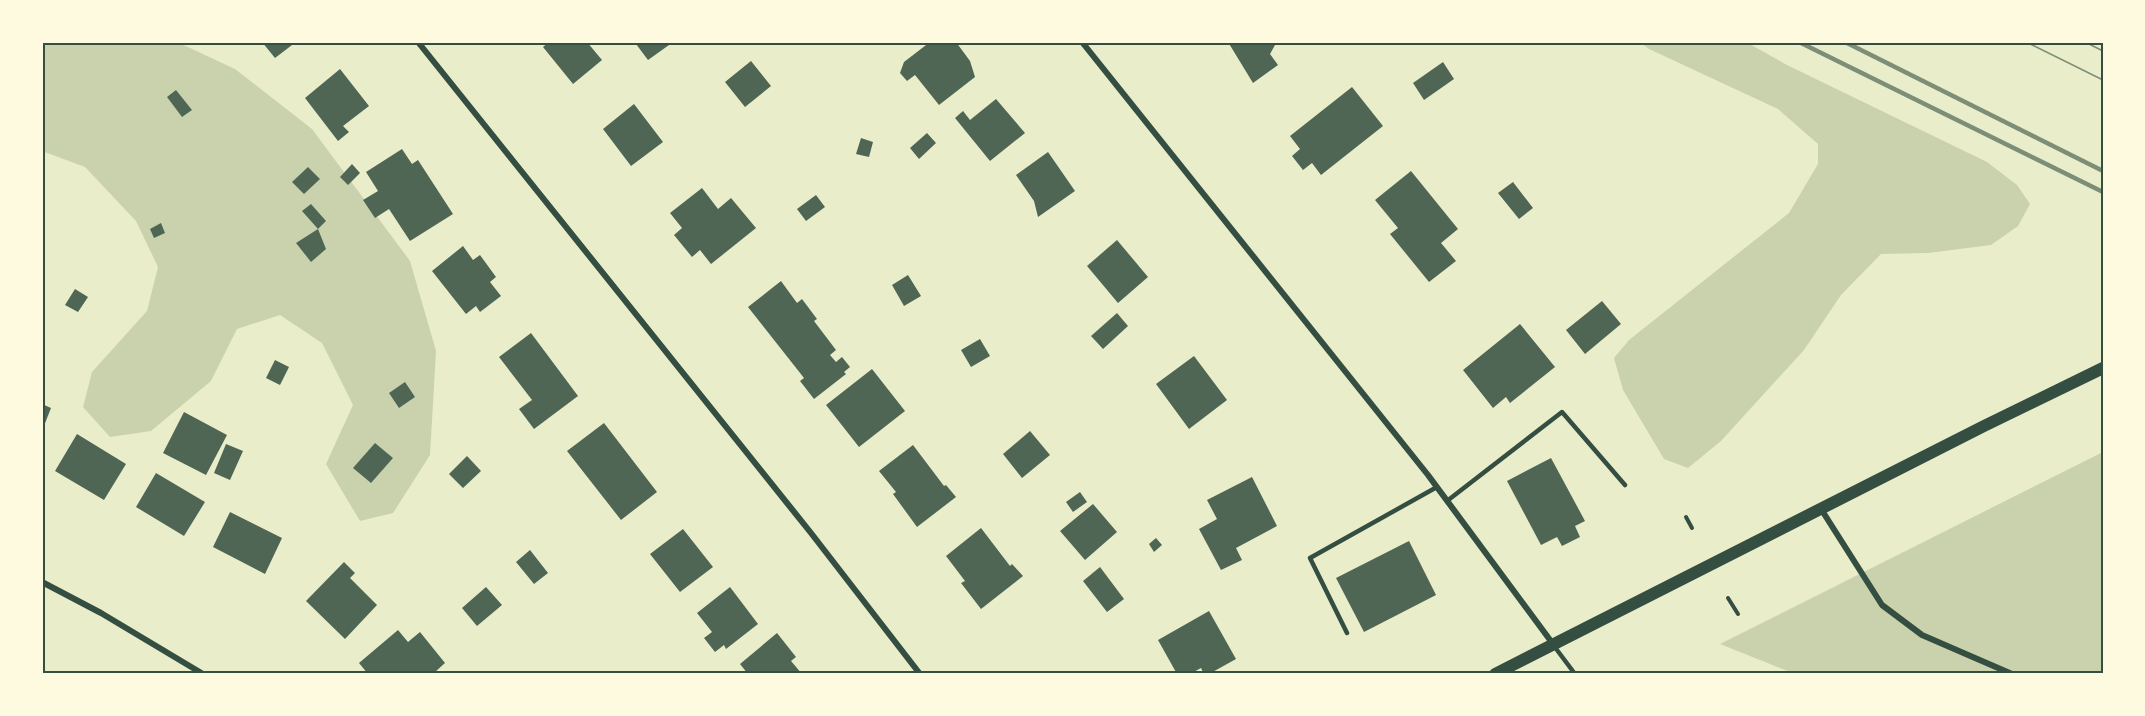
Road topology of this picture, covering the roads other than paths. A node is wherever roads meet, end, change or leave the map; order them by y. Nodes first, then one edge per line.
1 (418, 42) edge
2 (1082, 42) edge
3 (2103, 368) edge
4 (1625, 485) dead end
5 (1437, 487) junction
6 (1447, 501) junction
7 (1821, 509) junction
8 (42, 582) edge
9 (1347, 633) dead end
10 (1553, 644) junction
11 (203, 674) edge
12 (920, 674) edge
13 (1495, 674) edge
14 (1575, 674) edge
15 (2012, 674) edge

1 - 12 street
2 - 5 street
3 - 7 main road
4 - 6 lane
5 - 6 street
5 - 9 lane
6 - 10 street
7 - 10 main road
7 - 15 street
8 - 11 street
10 - 13 main road
10 - 14 lane

